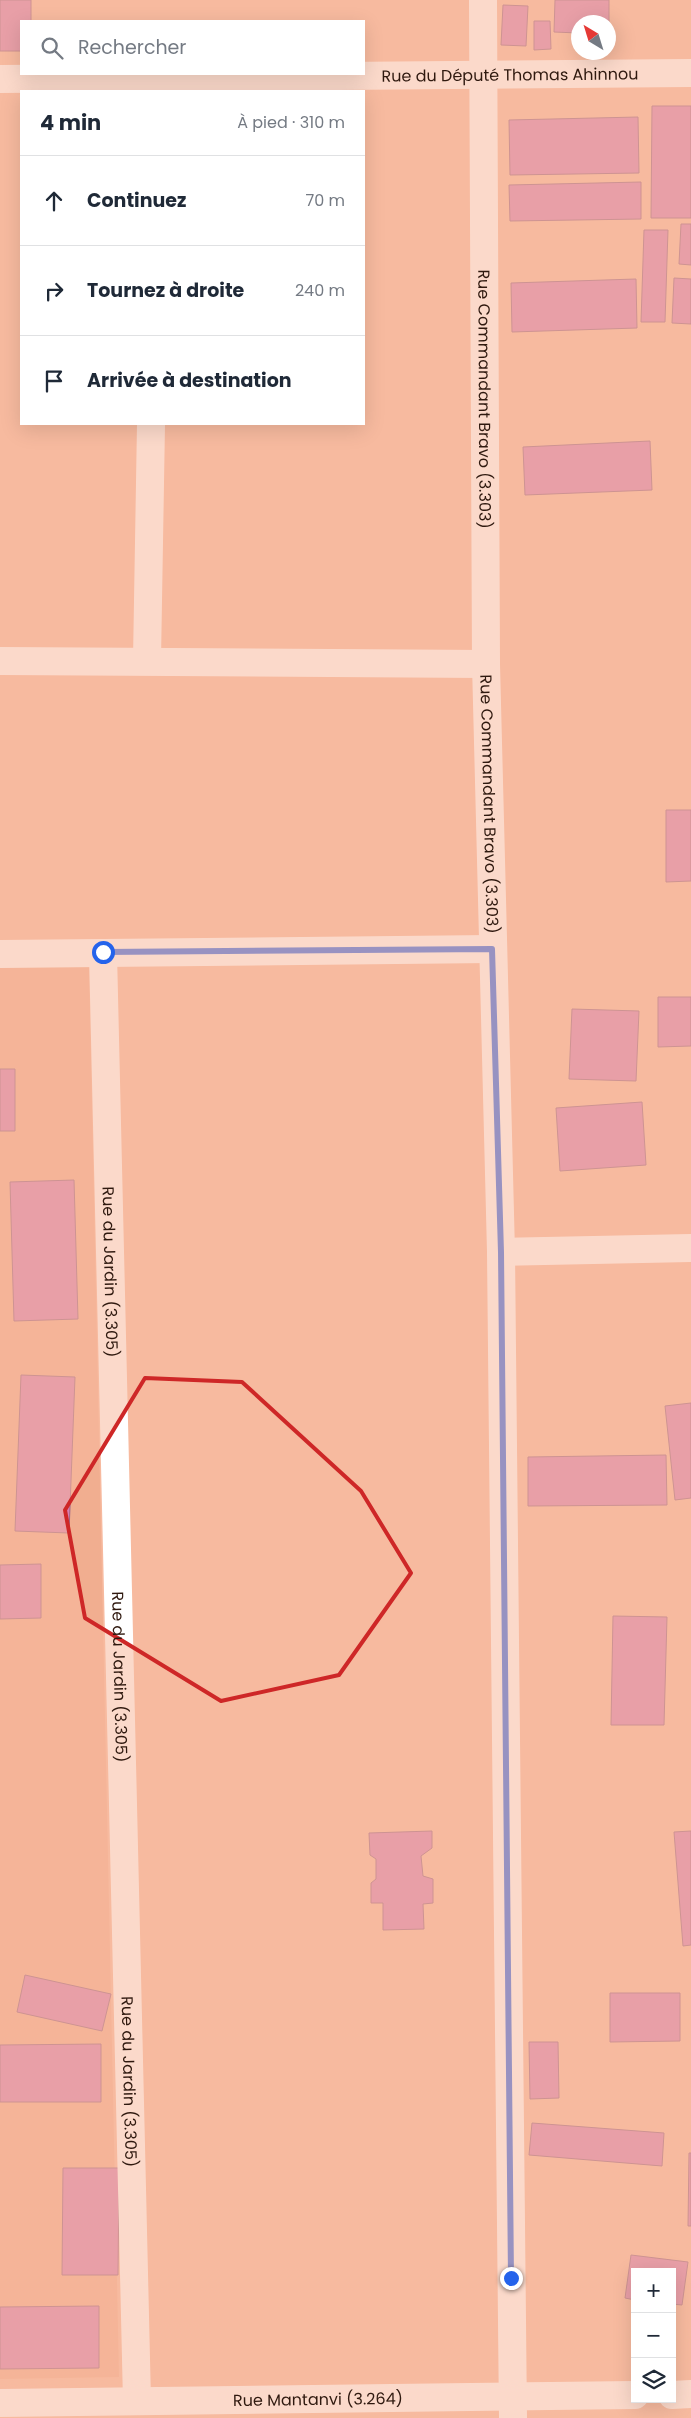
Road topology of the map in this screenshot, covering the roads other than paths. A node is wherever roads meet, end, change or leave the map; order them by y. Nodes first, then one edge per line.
1 (483, 0) edge
2 (691, 73) edge
3 (482, 76) junction
4 (0, 80) edge
5 (155, 84) edge
6 (150, 425) edge
7 (0, 660) edge
8 (147, 660) junction
9 (486, 664) junction
10 (492, 949) junction
11 (103, 952) junction
12 (0, 954) edge
13 (691, 1248) edge
14 (501, 1252) junction
15 (691, 2394) edge
16 (631, 2395) edge
17 (676, 2395) edge
18 (137, 2401) junction
19 (0, 2403) edge
20 (513, 2407) edge

1 - 3 street, Rue Commandant Bravo (3.303)
2 - 3 street, Rue du Député Thomas Ahinnou
3 - 5 street, Rue du Député Thomas Ahinnou
3 - 9 street, Rue Commandant Bravo (3.303)
4 - 5 street, Rue du Député Thomas Ahinnou
6 - 8 street
7 - 8 street
8 - 9 street
9 - 10 street, Rue Commandant Bravo (3.303)
10 - 11 street
10 - 14 street, Rue Commandant Bravo (3.303)
11 - 12 street
11 - 18 street, Rue du Jardin (3.305)
13 - 14 street
14 - 20 street, Rue Commandant Bravo (3.303)
15 - 17 street
16 - 20 street, Rue Mantanvi (3.264)
18 - 19 street, Rue Mantanvi (3.264)
18 - 20 street, Rue Mantanvi (3.264)

